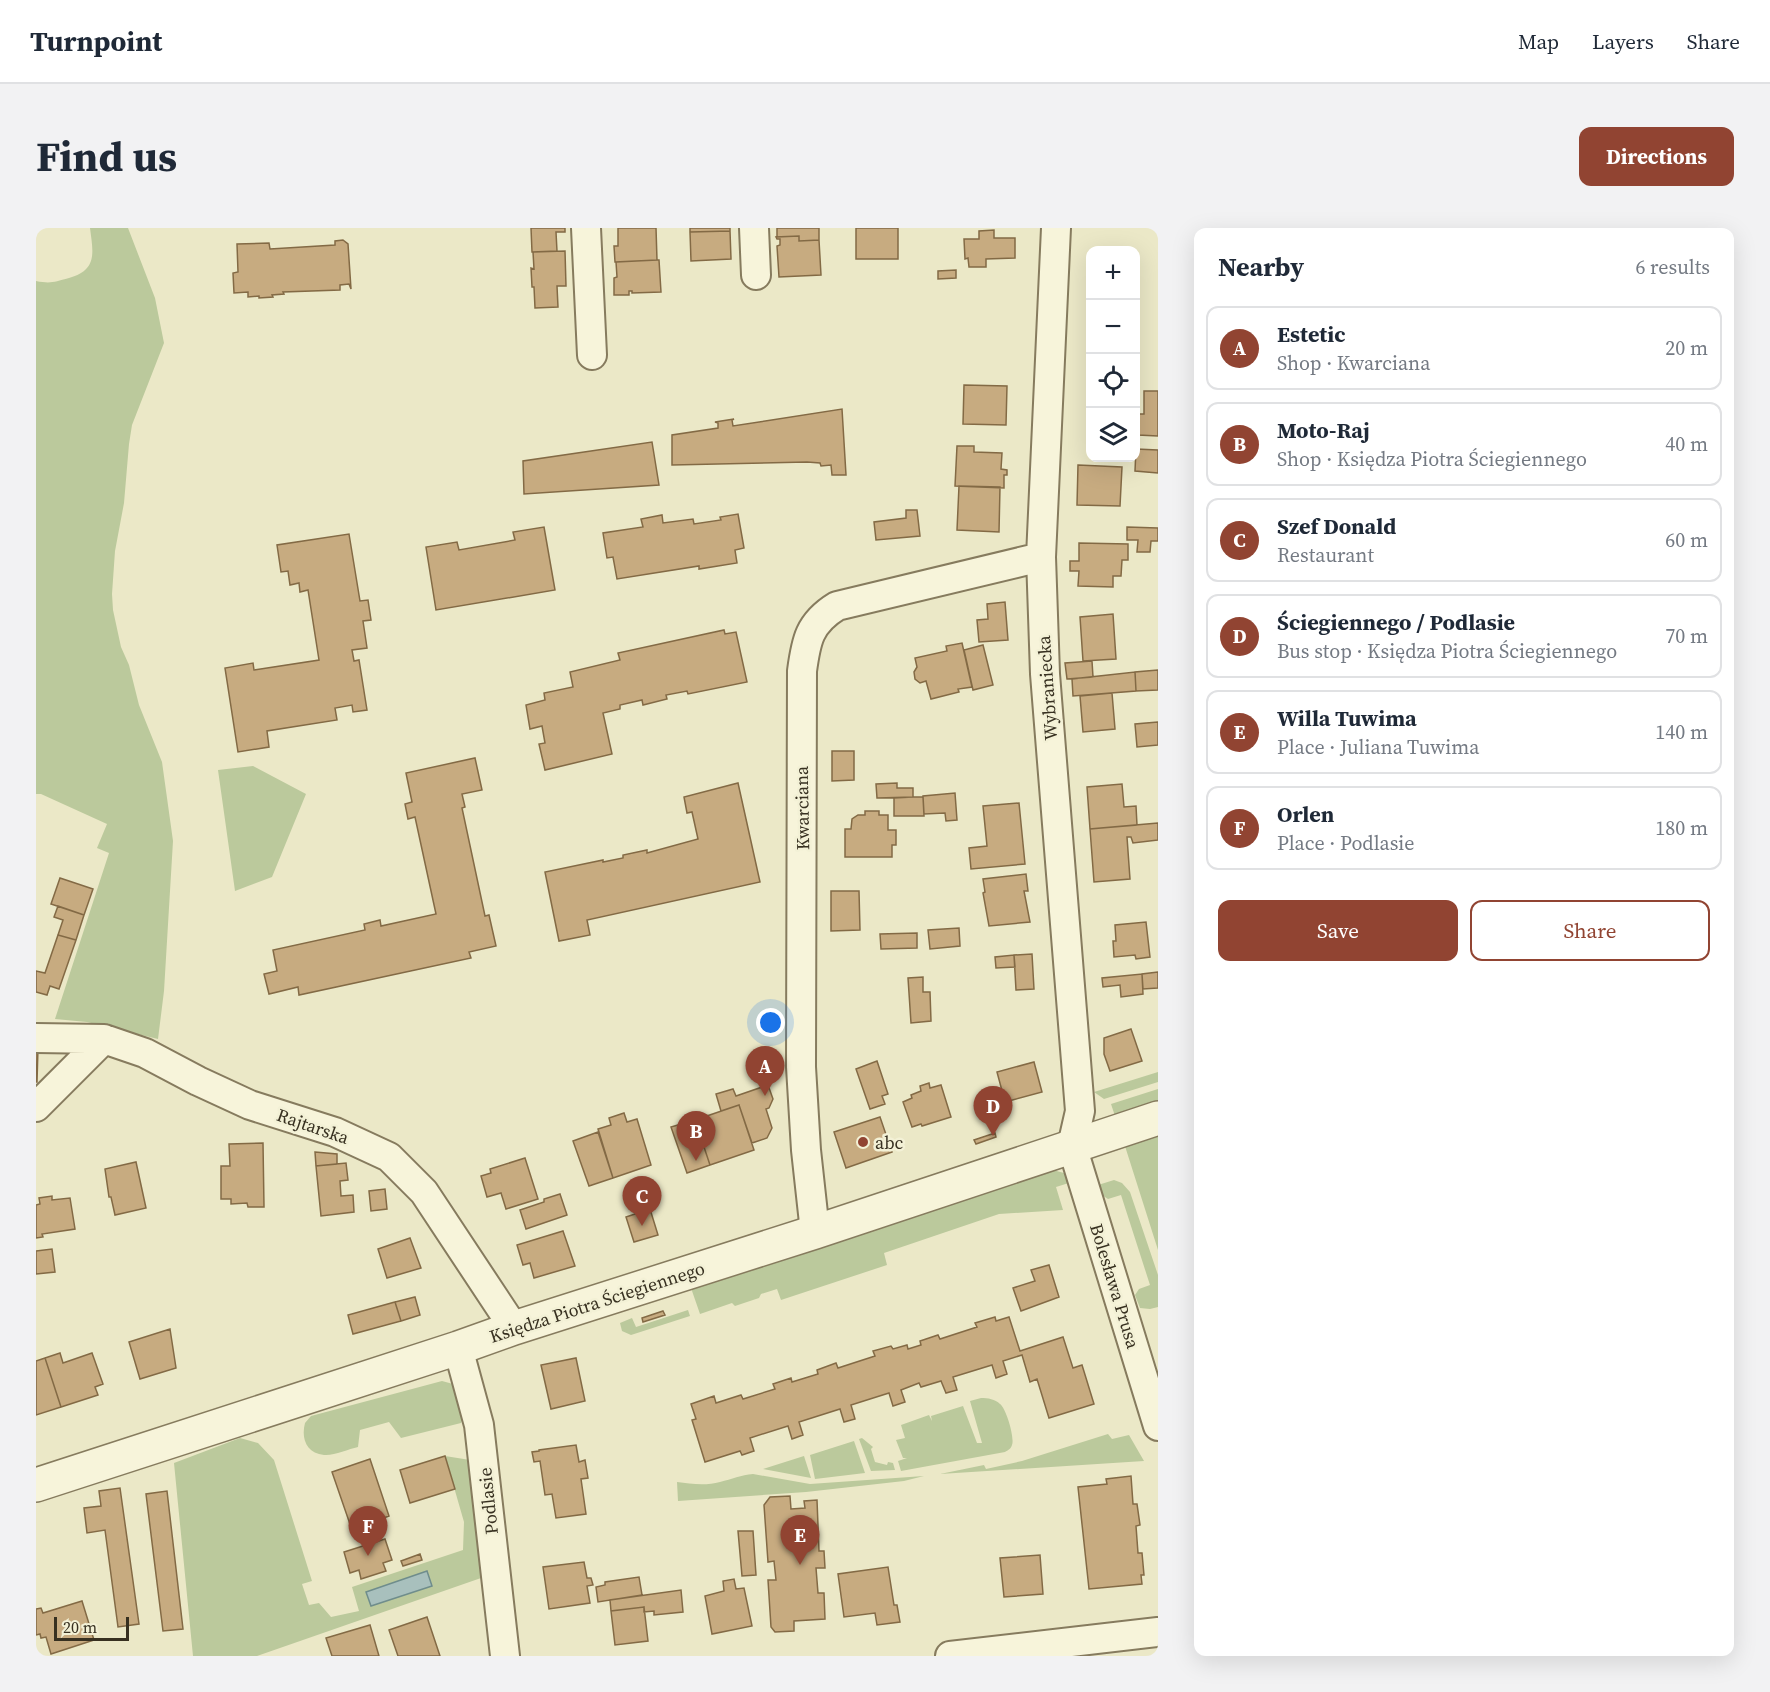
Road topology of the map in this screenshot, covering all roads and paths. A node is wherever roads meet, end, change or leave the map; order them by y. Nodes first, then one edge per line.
1 (586, 228) edge
2 (754, 228) edge
3 (1056, 228) edge
4 (756, 275) dead end
5 (592, 355) dead end
6 (1041, 557) junction
7 (36, 1038) edge
8 (104, 1040) junction
9 (36, 1107) edge
10 (1158, 1118) edge
11 (1072, 1146) junction
12 (815, 1232) junction
13 (514, 1328) junction
14 (458, 1348) junction
15 (1158, 1426) edge
16 (36, 1485) edge
17 (1158, 1632) edge
18 (505, 1656) edge
19 (950, 1656) edge

1 - 5 street
2 - 4 street
3 - 6 street, Wybraniecka
6 - 11 street, Wybraniecka
6 - 12 street, Kwarciana
7 - 8 street, Rajtarska
8 - 9 street
8 - 13 street, Rajtarska
10 - 11 street, Księdza Piotra Ściegiennego
11 - 12 street, Księdza Piotra Ściegiennego
11 - 15 street, Bolesława Prusa
12 - 13 street, Księdza Piotra Ściegiennego
13 - 14 street, Księdza Piotra Ściegiennego
14 - 16 street, Księdza Piotra Ściegiennego
14 - 18 street, Podlasie
17 - 19 street

